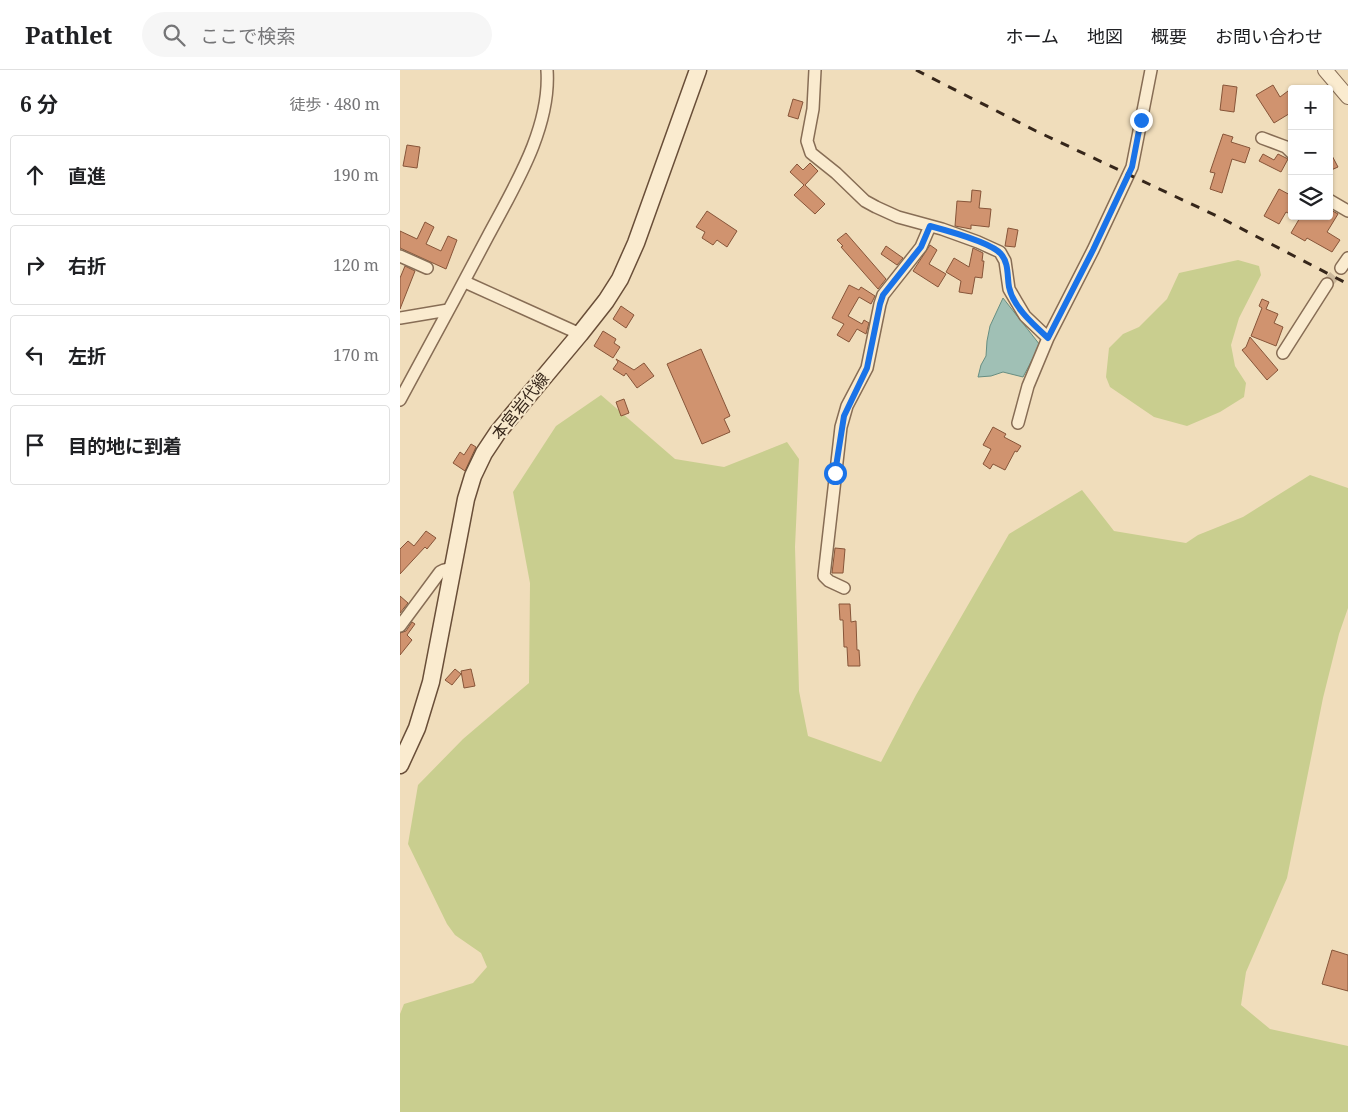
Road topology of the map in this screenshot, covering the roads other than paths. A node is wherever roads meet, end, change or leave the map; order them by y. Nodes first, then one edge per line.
1 (547, 70) edge
2 (698, 70) edge
3 (815, 70) edge
4 (1151, 70) edge
5 (1325, 70) edge
6 (1348, 97) edge
7 (1262, 138) dead end
8 (1288, 149) edge
9 (1333, 202) edge
10 (1348, 211) edge
11 (930, 226) junction
12 (400, 256) edge
13 (1348, 258) edge
14 (427, 268) dead end
15 (1341, 268) tunnel mouth
16 (465, 282) junction
17 (1327, 284) tunnel mouth
18 (448, 310) junction
19 (400, 318) edge
20 (580, 334) junction
21 (1048, 338) junction
22 (1283, 353) dead end
23 (400, 400) edge
24 (1018, 423) dead end
25 (452, 568) junction
26 (844, 588) dead end
27 (400, 626) edge
28 (400, 765) edge

1 - 16 street
2 - 20 main road, 本宮岩代線
3 - 11 street
4 - 21 street
5 - 6 street
7 - 8 street
9 - 10 street
11 - 21 street
11 - 26 street
12 - 14 street
13 - 15 street
16 - 18 street
16 - 20 street
17 - 22 street
18 - 19 street
18 - 23 street
20 - 25 main road, 本宮岩代線
21 - 24 street
25 - 27 street
25 - 28 main road, 本宮岩代線

